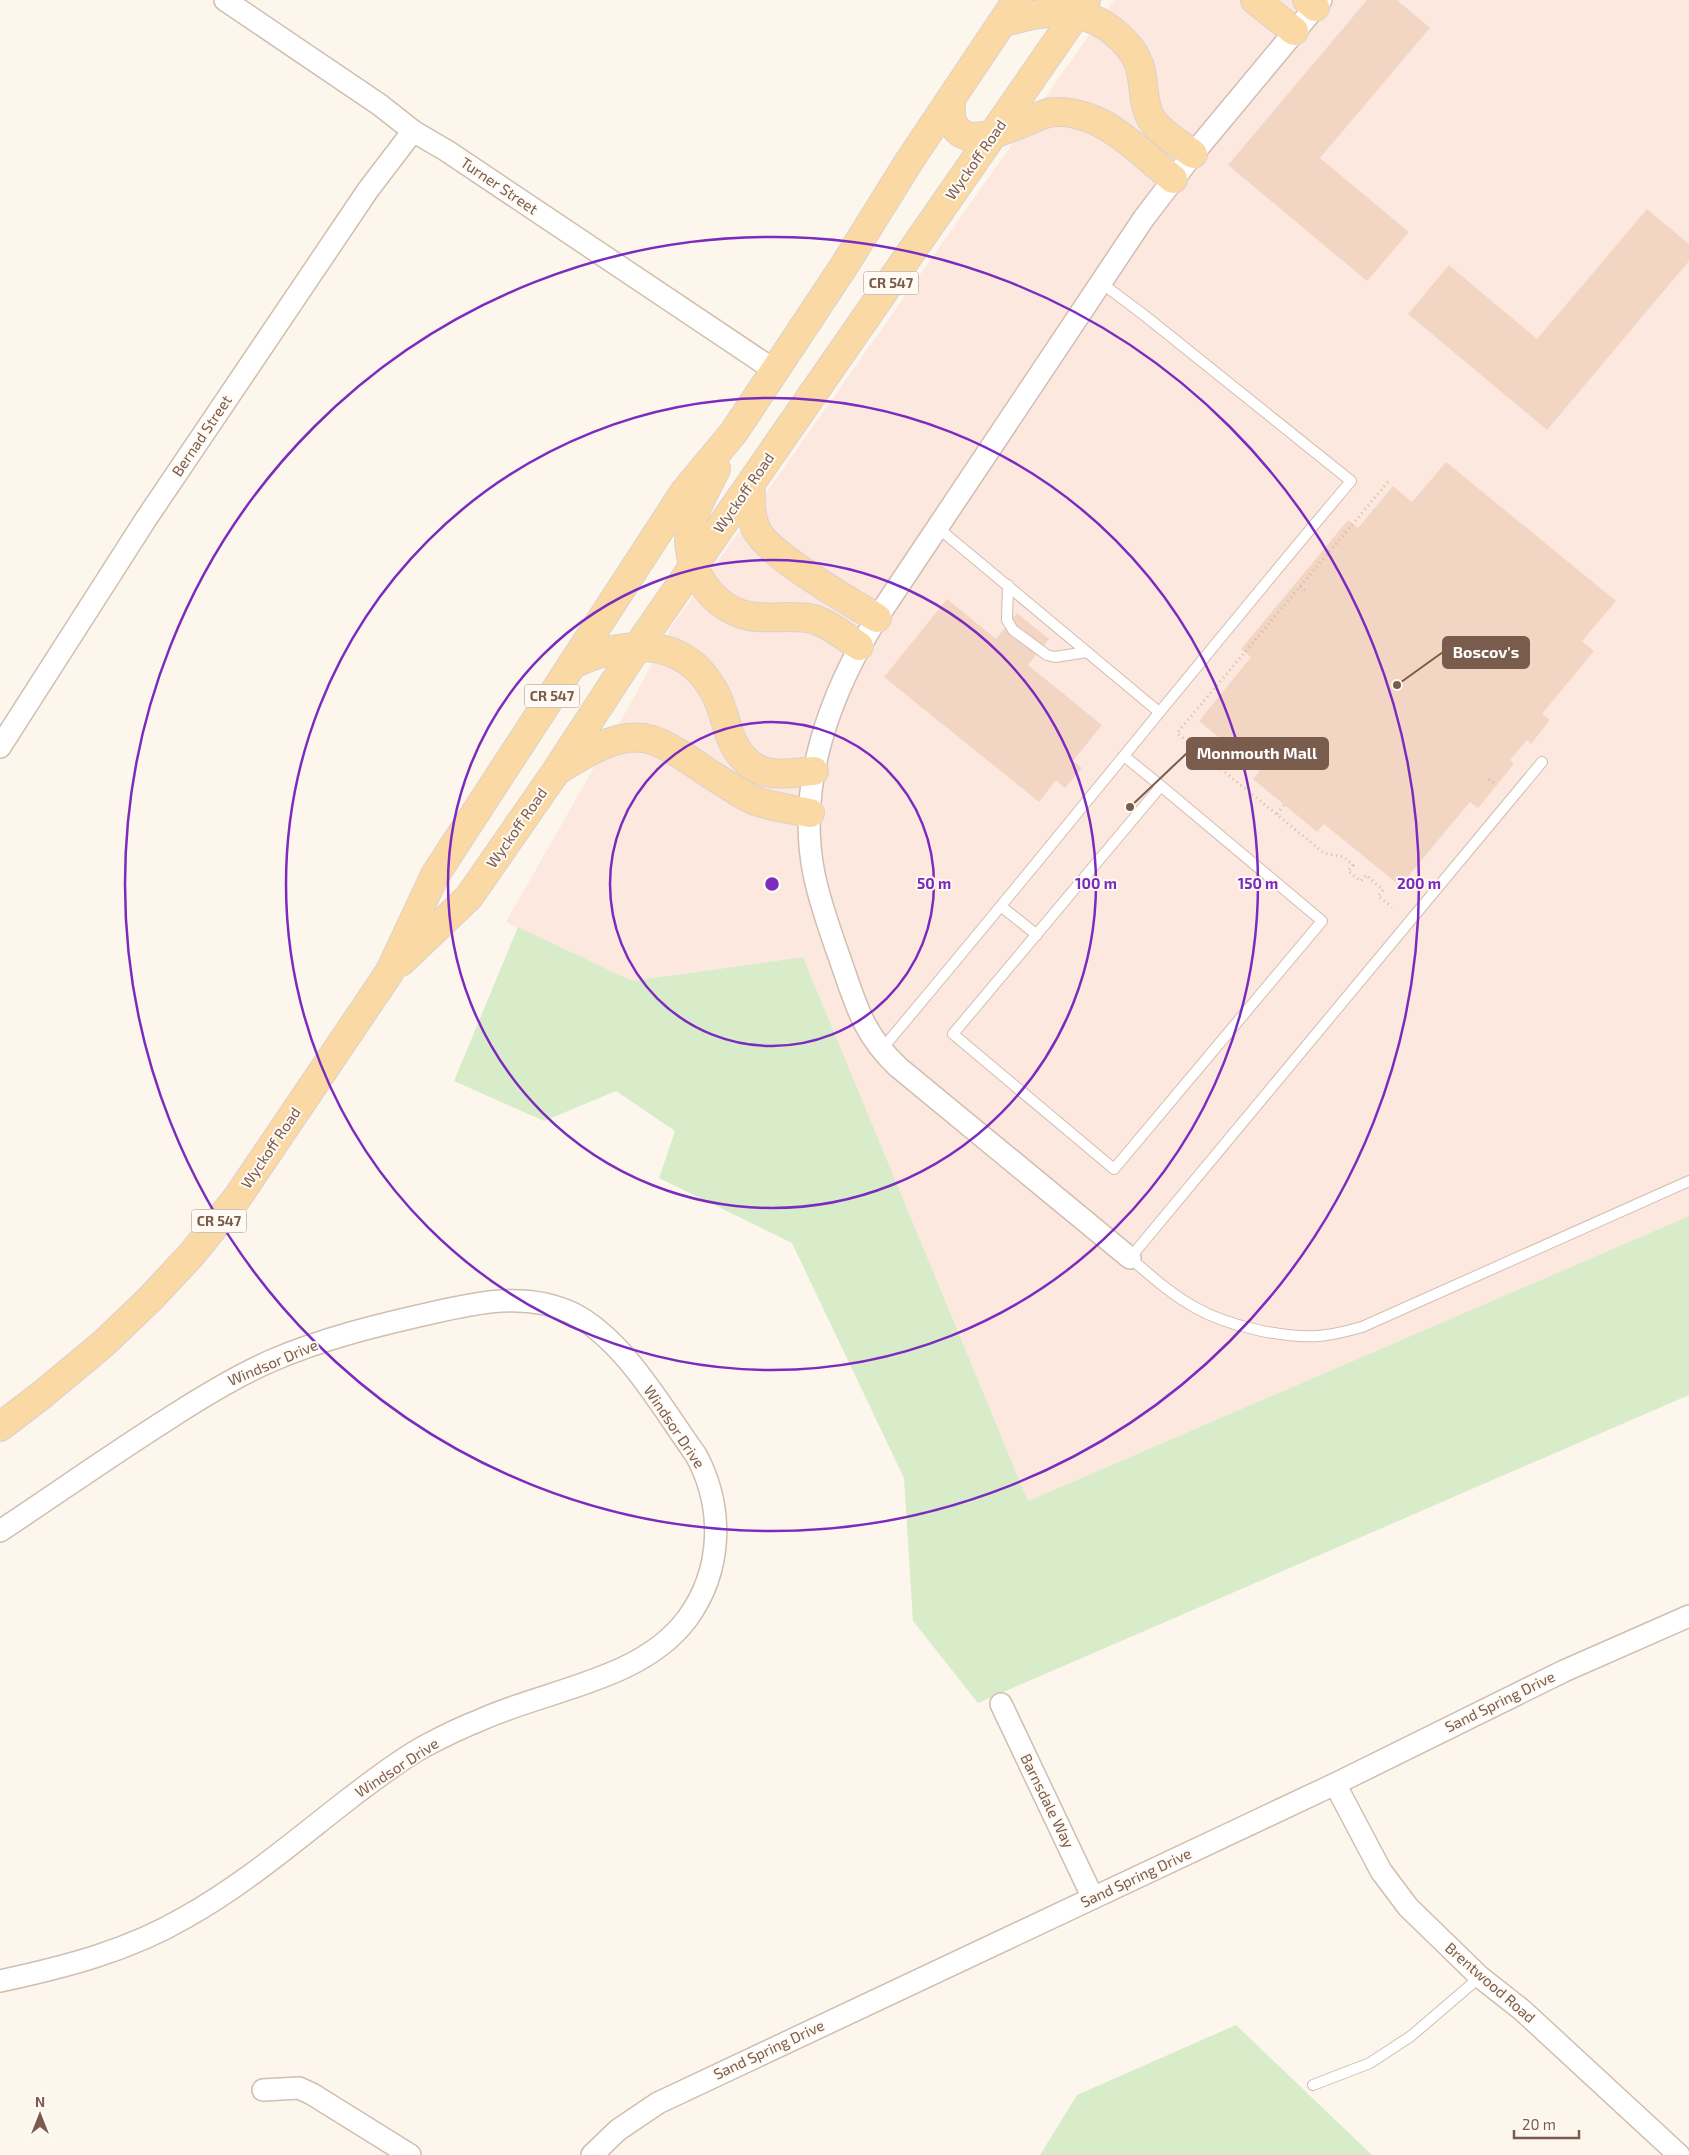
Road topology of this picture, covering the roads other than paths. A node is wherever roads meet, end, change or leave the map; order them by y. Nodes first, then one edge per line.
1 (224, 0) edge
2 (1017, 0) edge
3 (1255, 0) edge
4 (1314, 2) edge
5 (1081, 7) edge
6 (1002, 23) junction
7 (1294, 31) junction
8 (951, 98) junction
9 (413, 130) junction
10 (996, 132) junction
11 (1193, 154) junction
12 (1173, 179) junction
13 (1100, 282) junction
14 (774, 370) junction
15 (734, 432) junction
16 (751, 484) junction
17 (938, 527) junction
18 (694, 564) junction
19 (1008, 585) junction
20 (877, 618) junction
21 (638, 646) junction
22 (859, 646) junction
23 (1087, 652) junction
24 (573, 664) junction
25 (1159, 712) junction
26 (0, 747) edge
27 (1124, 756) junction
28 (1542, 762) dead end
29 (814, 771) junction
30 (555, 773) junction
31 (1161, 786) junction
32 (810, 813) junction
33 (1002, 907) junction
34 (1037, 934) junction
35 (389, 973) junction
36 (881, 1050) junction
37 (1689, 1181) edge
38 (1130, 1258) junction
39 (0, 1427) edge
40 (0, 1531) edge
41 (1689, 1616) edge
42 (1000, 1704) dead end
43 (1335, 1784) junction
44 (1093, 1898) junction
45 (1480, 1977) junction
46 (0, 1981) edge
47 (1313, 2085) dead end
48 (262, 2090) dead end
49 (410, 2155) edge
50 (592, 2155) edge
51 (1679, 2155) edge

1 - 9 street, Turner Street
2 - 6 main road, Wyckoff Road / CR 547
3 - 7 main road
4 - 7 street
5 - 6 main road
5 - 10 main road, Wyckoff Road / CR 547
5 - 11 main road
6 - 8 main road, Wyckoff Road / CR 547
7 - 11 street
8 - 10 main road
8 - 14 main road, Wyckoff Road / CR 547
9 - 14 street, Turner Street
9 - 26 street, Bernad Street
10 - 12 main road
10 - 16 main road, Wyckoff Road / CR 547
11 - 12 street
12 - 13 street
13 - 17 street
13 - 25 lane
14 - 15 main road, Wyckoff Road / CR 547
15 - 18 main road
15 - 24 main road, Wyckoff Road / CR 547
16 - 18 main road, Wyckoff Road / CR 547
16 - 20 main road
17 - 19 lane
17 - 20 street
18 - 21 main road, Wyckoff Road / CR 547
18 - 22 main road
19 - 23 lane
19 - 23 lane
20 - 22 street
21 - 24 main road
21 - 29 main road
21 - 30 main road, Wyckoff Road / CR 547
22 - 29 street
23 - 25 lane
24 - 35 main road, Wyckoff Road / CR 547
25 - 27 lane
27 - 31 lane
27 - 33 lane
28 - 38 lane
29 - 32 street
30 - 32 main road
30 - 35 main road, Wyckoff Road / CR 547
31 - 34 lane
31 - 34 lane
32 - 36 street
33 - 34 lane
33 - 36 lane
35 - 39 main road, Wyckoff Road / CR 547
36 - 38 street
37 - 38 lane
40 - 46 street, Windsor Drive
41 - 43 street, Sand Spring Drive
42 - 44 street, Barnsdale Way
43 - 44 street, Sand Spring Drive
43 - 45 street, Brentwood Road
44 - 50 street, Sand Spring Drive
45 - 47 lane
45 - 51 street, Brentwood Road
48 - 49 street

